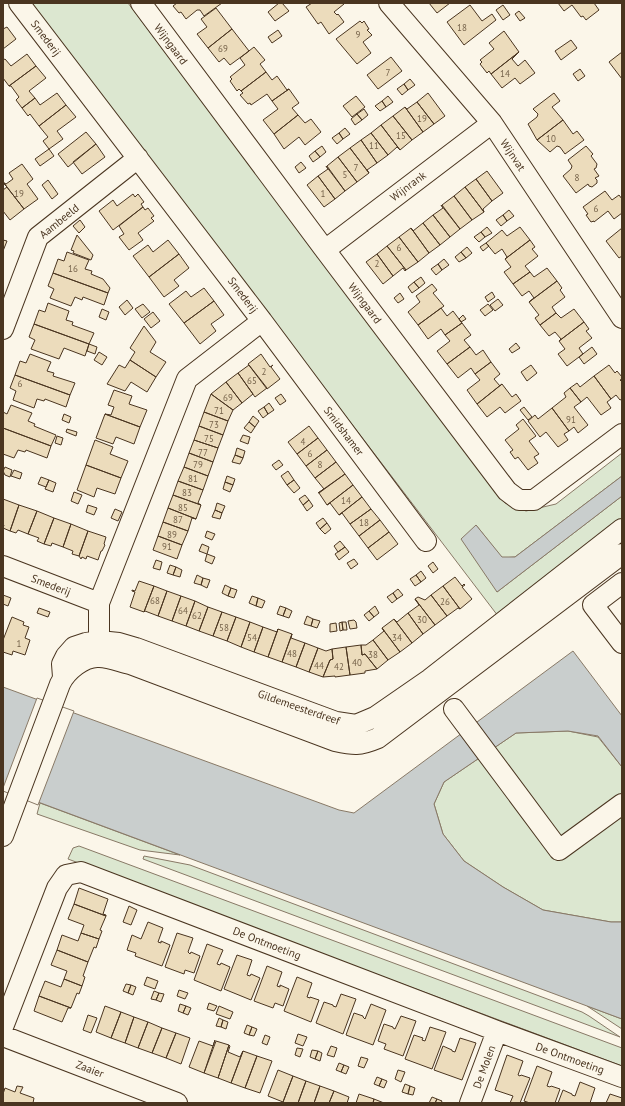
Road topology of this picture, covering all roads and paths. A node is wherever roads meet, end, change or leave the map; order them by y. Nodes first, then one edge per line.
1 (19, 3) edge
2 (141, 3) edge
3 (389, 3) edge
4 (492, 123) junction
5 (138, 158) junction
6 (325, 250) junction
7 (622, 318) edge
8 (262, 321) junction
9 (3, 329) edge
10 (622, 434) edge
11 (622, 529) edge
12 (426, 541) dead end
13 (622, 554) edge
14 (3, 566) edge
15 (622, 583) edge
16 (99, 603) junction
17 (622, 643) edge
18 (99, 649) junction
19 (458, 714) dead end
20 (622, 804) edge
21 (3, 836) edge
22 (3, 1027) edge
23 (497, 1031) junction
24 (3, 1036) edge
25 (622, 1077) edge
26 (170, 1102) edge
27 (470, 1103) edge

1 - 5 street, Smederij
2 - 6 street, Wijngaard
3 - 4 street, Wijnvat
4 - 6 street, Wijnrank
4 - 7 street, Wijnvat
5 - 8 street, Smederij
5 - 9 street, Aambeeld
6 - 10 street, Wijngaard
8 - 12 street, Smidshamer
8 - 16 street, Smederij
11 - 18 street, Gildemeesterdreef
13 - 18 street, Gildemeesterdreef
14 - 16 street, Smederij
15 - 17 street
16 - 18 street, Smederij
18 - 21 street, Gildemeesterdreef
19 - 20 street
22 - 23 street, De Ontmoeting
23 - 25 street, De Ontmoeting
23 - 27 street, De Molen
24 - 26 street, Zaaier

